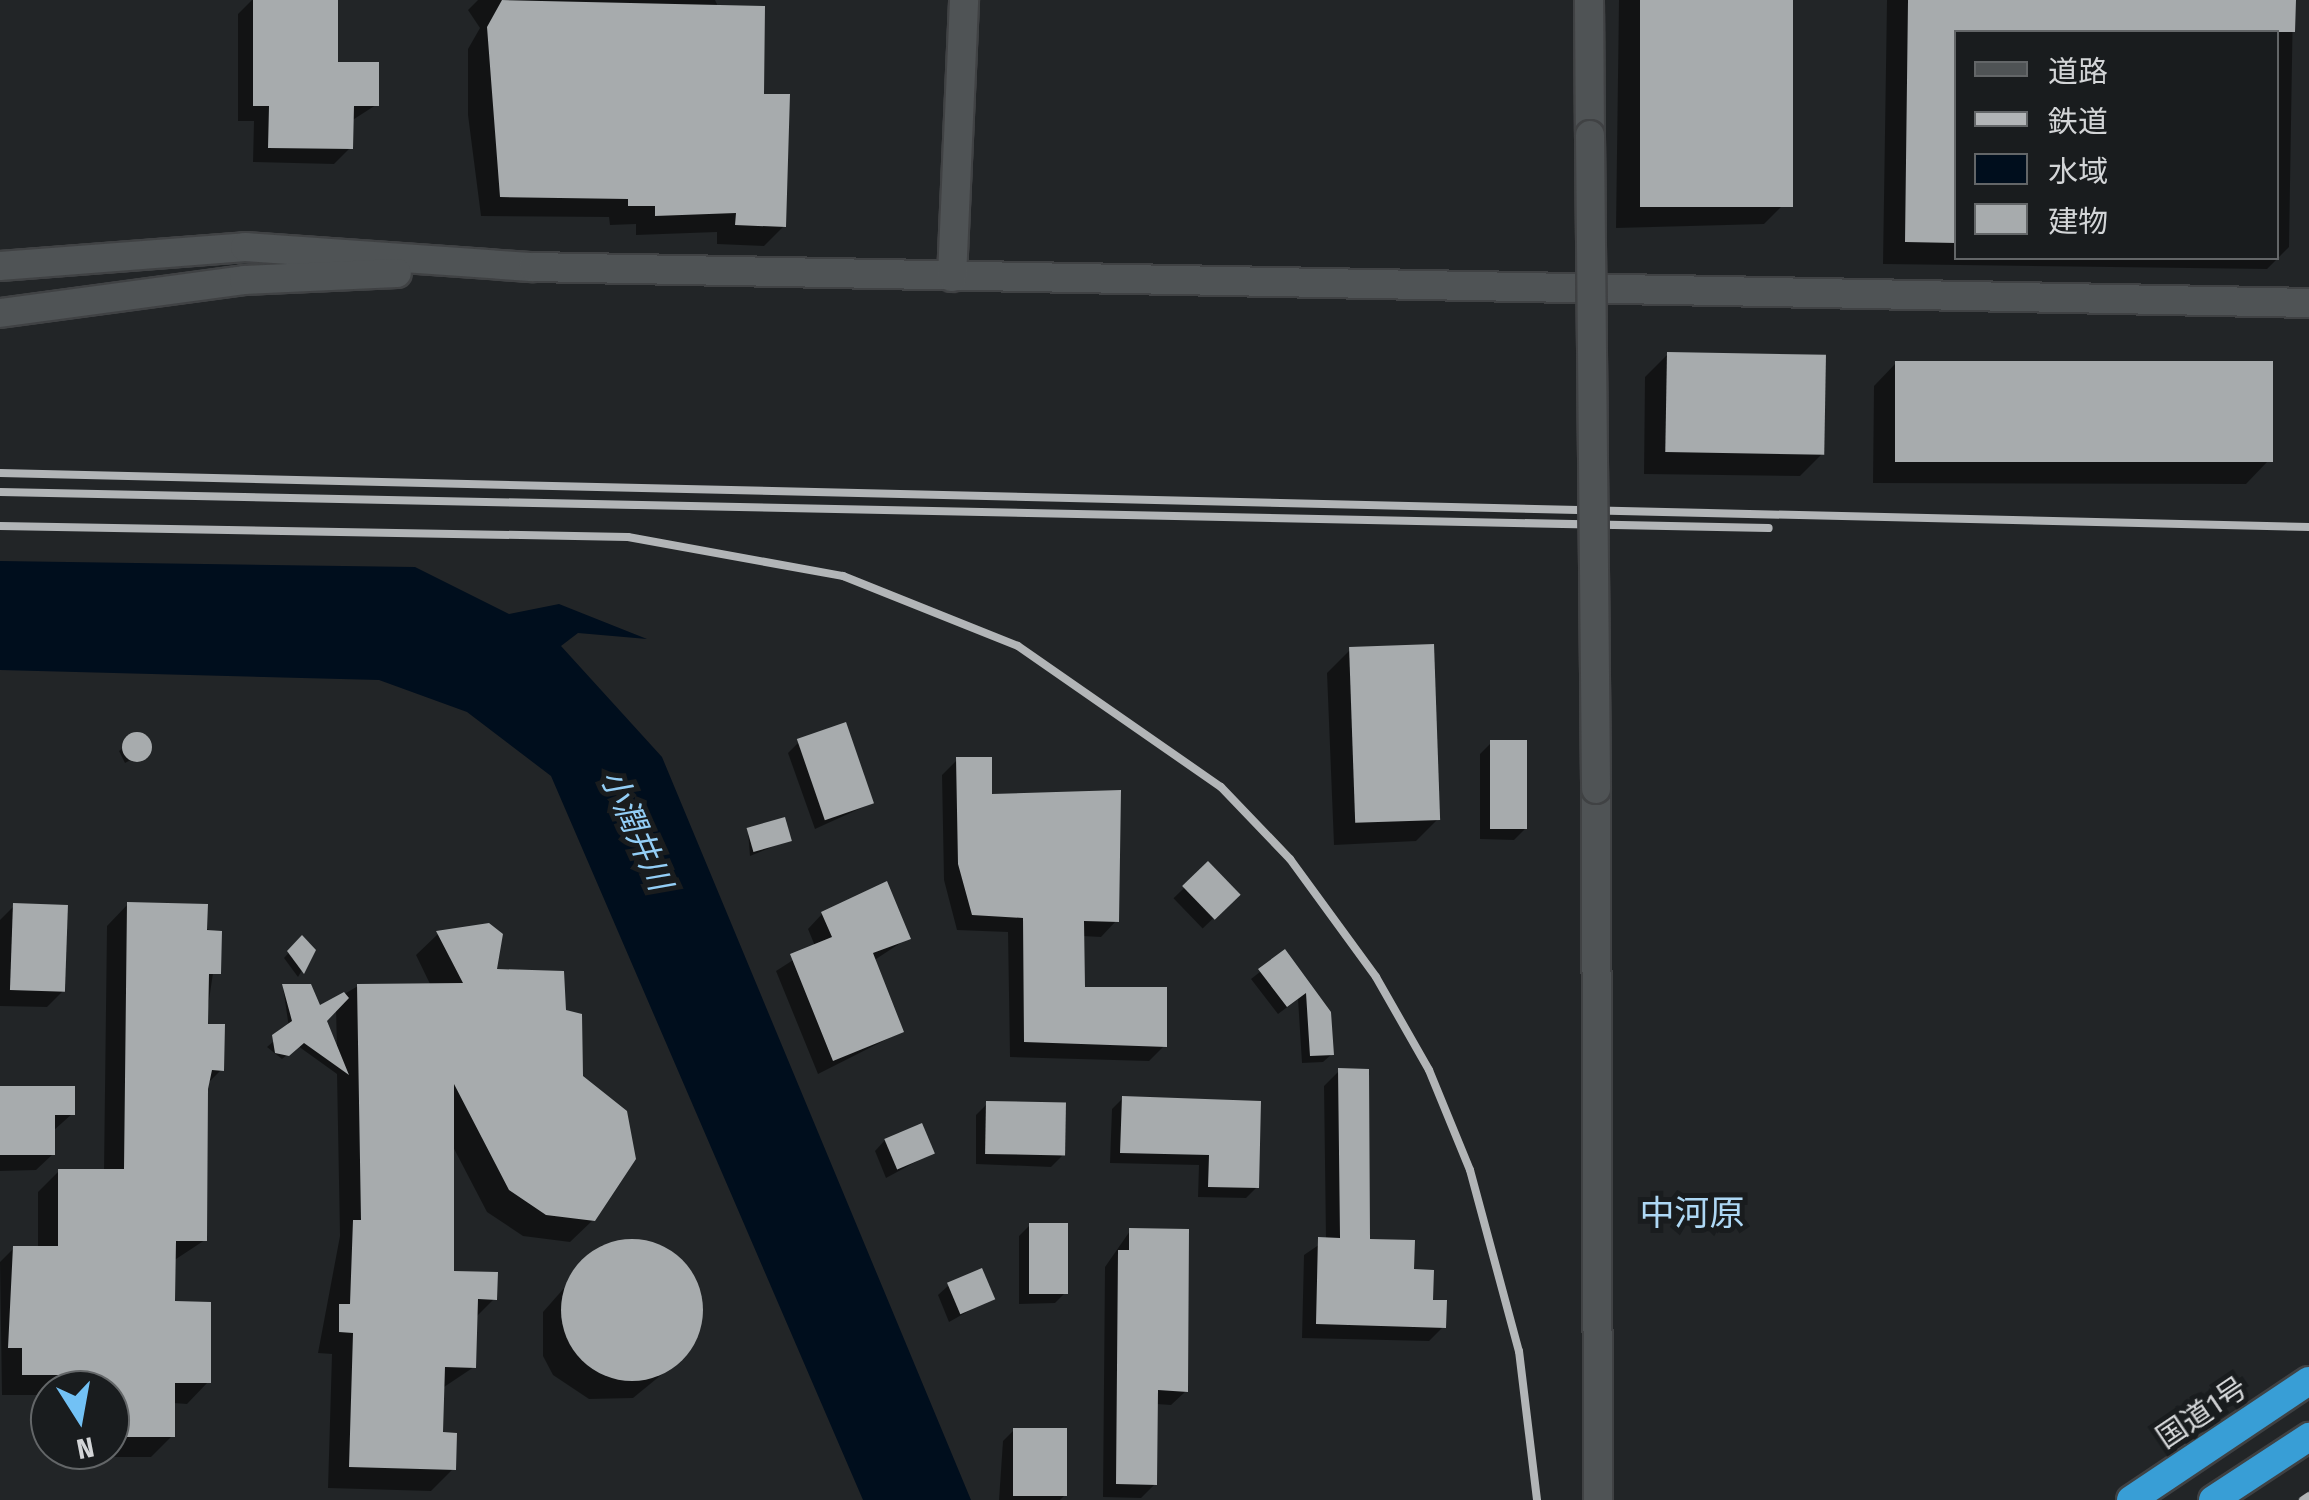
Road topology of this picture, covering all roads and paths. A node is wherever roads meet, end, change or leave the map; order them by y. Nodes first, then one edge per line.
1 (964, 0) edge
2 (1589, 0) edge
3 (0, 266) edge
4 (534, 267) junction
5 (952, 278) junction
6 (2309, 304) edge
7 (0, 314) edge
8 (2309, 1381) edge
9 (2309, 1437) edge
10 (1598, 1500) edge
11 (2131, 1500) edge
12 (2213, 1500) edge

1 - 5 street
2 - 10 street, bridge
3 - 4 street
4 - 5 street
4 - 7 street
5 - 6 street
8 - 11 highway, 国道1号
9 - 12 highway

